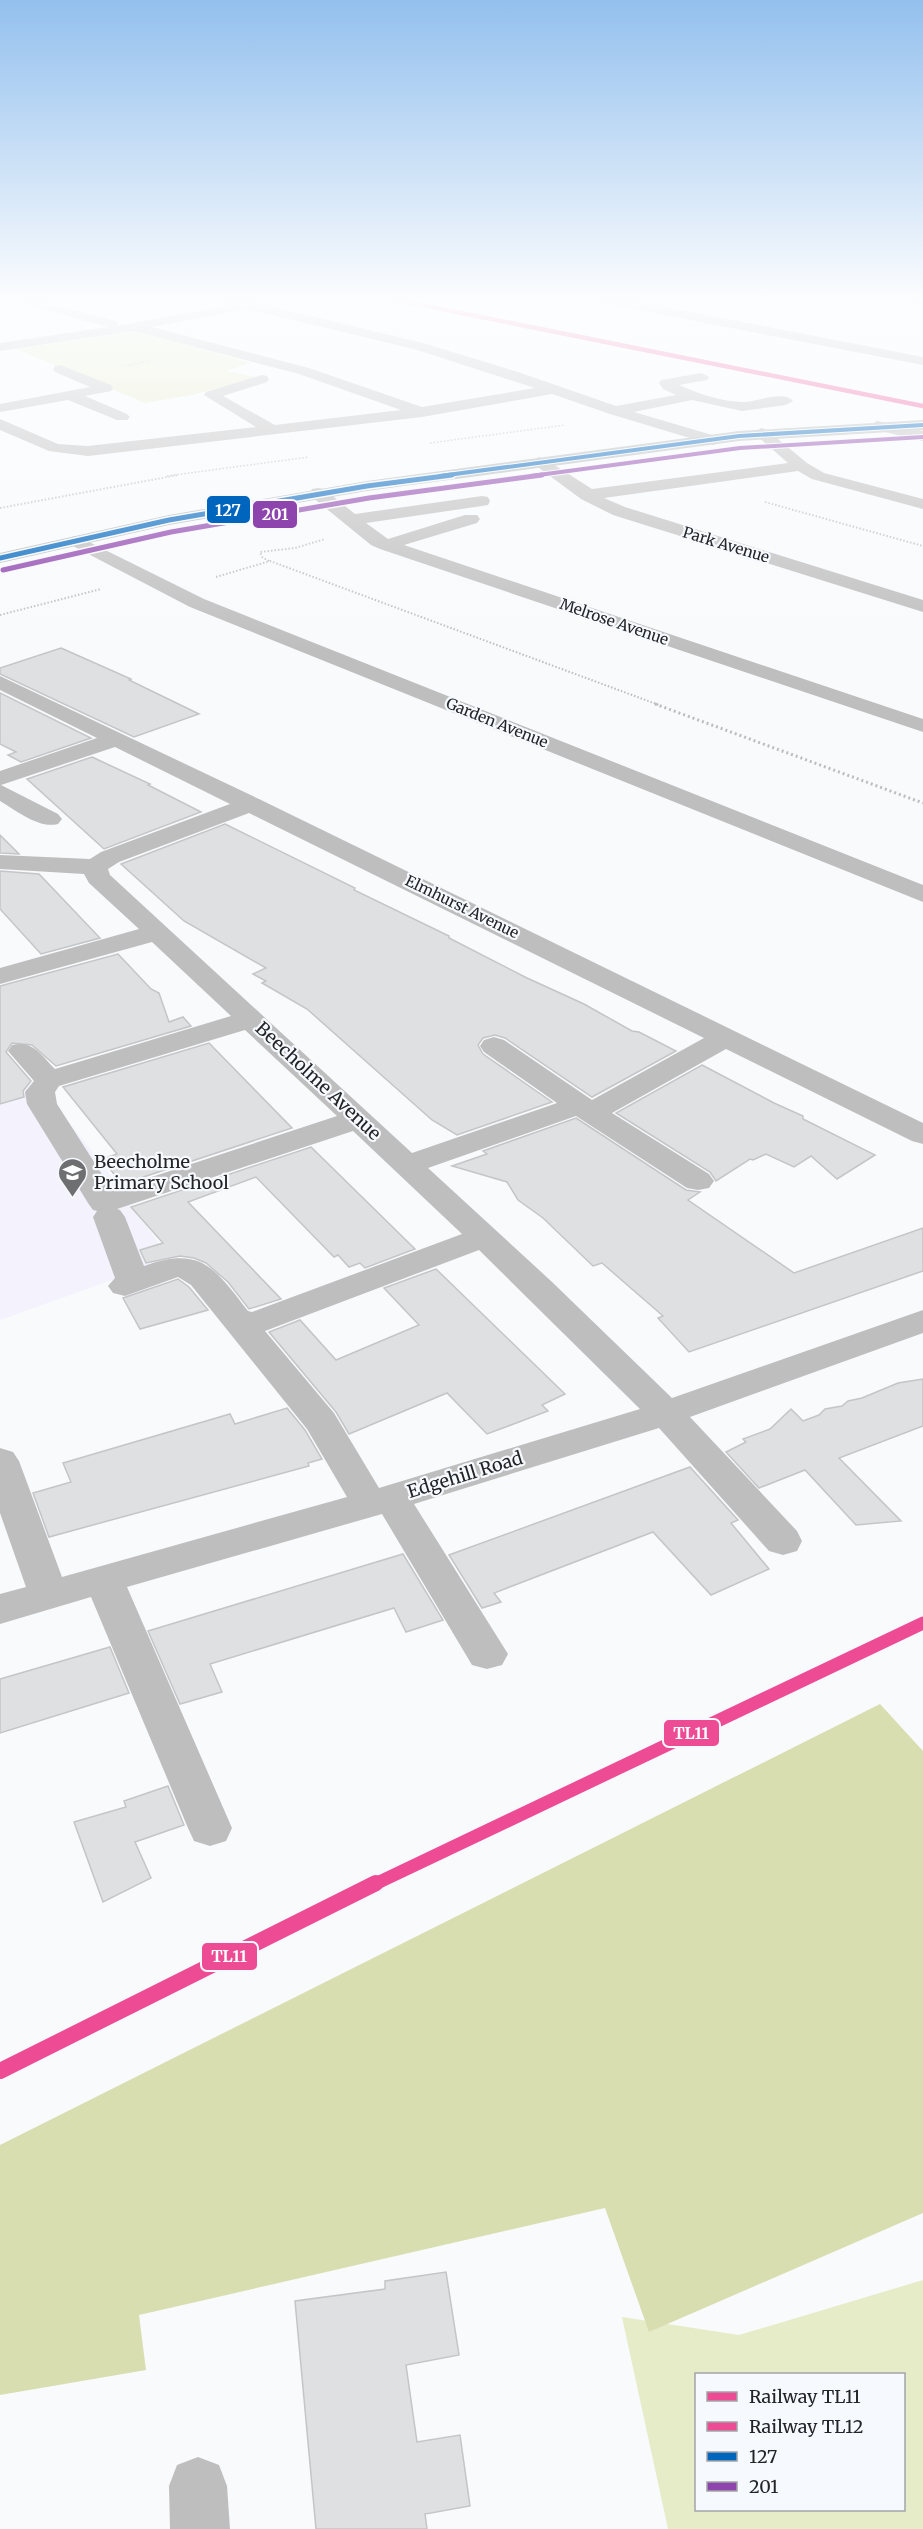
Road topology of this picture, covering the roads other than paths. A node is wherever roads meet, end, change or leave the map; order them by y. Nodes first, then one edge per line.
1 (248, 416) edge
2 (389, 416) edge
3 (632, 416) edge
4 (923, 424) edge
5 (877, 426) junction
6 (3, 428) edge
7 (273, 430) junction
8 (762, 434) junction
9 (923, 436) edge
10 (713, 440) junction
11 (539, 462) junction
12 (801, 466) junction
13 (318, 493) junction
14 (587, 495) junction
15 (482, 501) dead end
16 (923, 504) edge
17 (429, 508) junction
18 (471, 519) dead end
19 (358, 525) junction
20 (398, 528) dead end
21 (77, 541) junction
22 (386, 545) junction
23 (0, 558) edge
24 (923, 606) edge
25 (3, 686) edge
26 (923, 726) edge
27 (116, 739) junction
28 (0, 779) edge
29 (0, 792) edge
30 (251, 804) junction
31 (50, 819) dead end
32 (0, 862) edge
33 (95, 867) junction
34 (923, 894) edge
35 (158, 932) junction
36 (0, 976) edge
37 (251, 1019) junction
38 (726, 1038) junction
39 (494, 1046) dead end
40 (22, 1051) dead end
41 (49, 1080) junction
42 (586, 1109) junction
43 (358, 1119) junction
44 (923, 1135) edge
45 (408, 1166) junction
46 (698, 1181) dead end
47 (109, 1217) dead end
48 (484, 1237) junction
49 (237, 1320) junction
50 (922, 1322) edge
51 (666, 1413) junction
52 (0, 1461) edge
53 (380, 1501) junction
54 (783, 1541) dead end
55 (104, 1580) junction
56 (49, 1595) junction
57 (0, 1609) edge
58 (487, 1654) dead end
59 (210, 1828) dead end

1 - 7 street
2 - 7 street
3 - 10 street
4 - 5 main road
5 - 8 main road
5 - 9 street
6 - 7 street
8 - 10 main road
8 - 12 street
10 - 11 main road
11 - 13 main road
11 - 14 street, Park Avenue
12 - 14 street
12 - 16 street
13 - 19 street, Melrose Avenue
13 - 21 main road
14 - 24 street, Park Avenue
15 - 17 street
17 - 19 street
17 - 20 street
18 - 22 street
19 - 22 street, Melrose Avenue
21 - 23 main road
21 - 34 street, Garden Avenue
22 - 26 street, Melrose Avenue
25 - 27 street, Elmhurst Avenue
27 - 28 street
27 - 30 street, Elmhurst Avenue
29 - 31 street
30 - 33 street
30 - 38 street, Elmhurst Avenue
32 - 33 street
33 - 35 street, Beecholme Avenue
35 - 36 street
35 - 37 street, Beecholme Avenue
37 - 41 street
37 - 43 street, Beecholme Avenue
38 - 42 street
38 - 44 street, Elmhurst Avenue
39 - 42 street
40 - 41 street
41 - 43 street
42 - 45 street
42 - 46 street
43 - 45 street, Beecholme Avenue
45 - 48 street, Beecholme Avenue
47 - 49 street
48 - 49 street
48 - 51 street, Beecholme Avenue
49 - 53 street
50 - 51 street, Edgehill Road
51 - 53 street, Edgehill Road
51 - 54 street, Beecholme Avenue
52 - 56 street
53 - 55 street, Edgehill Road
53 - 58 street
55 - 56 street, Edgehill Road
55 - 59 street
56 - 57 street, Edgehill Road

